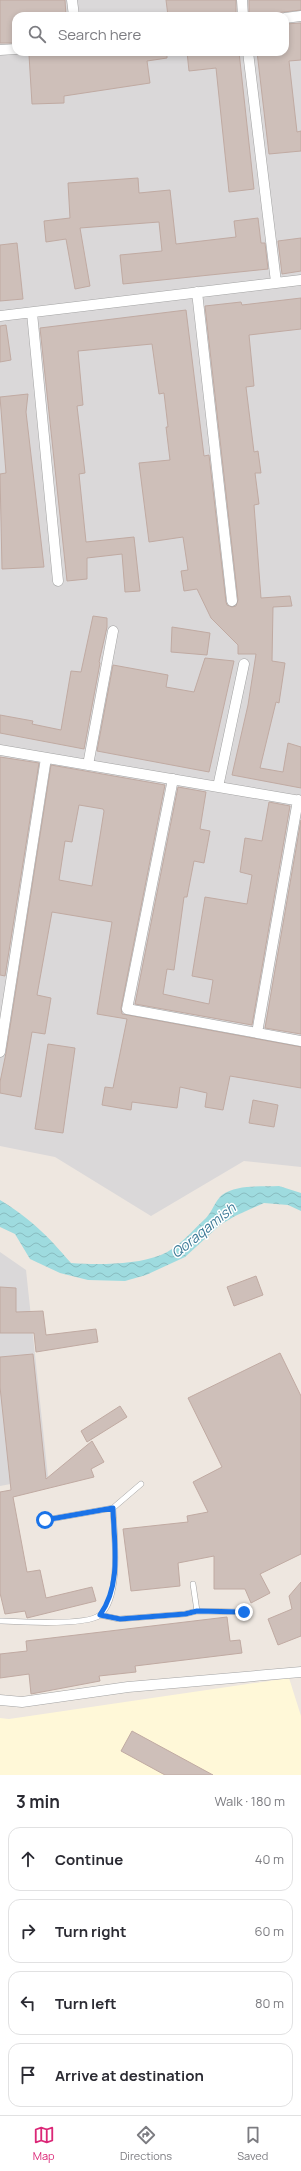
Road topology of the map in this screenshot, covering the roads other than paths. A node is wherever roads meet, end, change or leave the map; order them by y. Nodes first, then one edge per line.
1 (72, 0) edge
2 (242, 0) edge
3 (74, 12) edge
4 (243, 12) edge
5 (301, 16) edge
6 (289, 18) edge
7 (12, 49) edge
8 (0, 50) edge
9 (248, 56) edge
10 (301, 280) edge
11 (276, 282) junction
12 (197, 292) junction
13 (32, 313) junction
14 (0, 316) edge
15 (58, 581) dead end
16 (232, 601) dead end
17 (112, 631) dead end
18 (244, 664) dead end
19 (0, 750) edge
20 (46, 758) junction
21 (88, 765) junction
22 (173, 779) junction
23 (218, 787) junction
24 (300, 801) edge
25 (257, 1033) junction
26 (301, 1041) edge
27 (0, 1052) edge
28 (141, 1484) dead end
29 (113, 1508) junction
30 (45, 1520) dead end
31 (193, 1584) dead end
32 (197, 1611) junction
33 (244, 1612) dead end
34 (100, 1615) junction
35 (0, 1621) edge
36 (301, 1672) edge
37 (0, 1700) edge

1 - 3 street
2 - 4 street
5 - 6 street
7 - 8 street
9 - 11 street
10 - 11 street
11 - 12 street
12 - 13 street
12 - 16 street
13 - 14 street
13 - 15 street
17 - 21 street
18 - 23 street
19 - 20 street
20 - 21 street
20 - 27 street
21 - 22 street
22 - 23 street
22 - 25 street
23 - 24 street
24 - 25 street
25 - 26 street
28 - 29 lane
29 - 30 lane
29 - 34 lane
31 - 32 lane
32 - 33 lane
32 - 34 lane
34 - 35 lane
36 - 37 street

